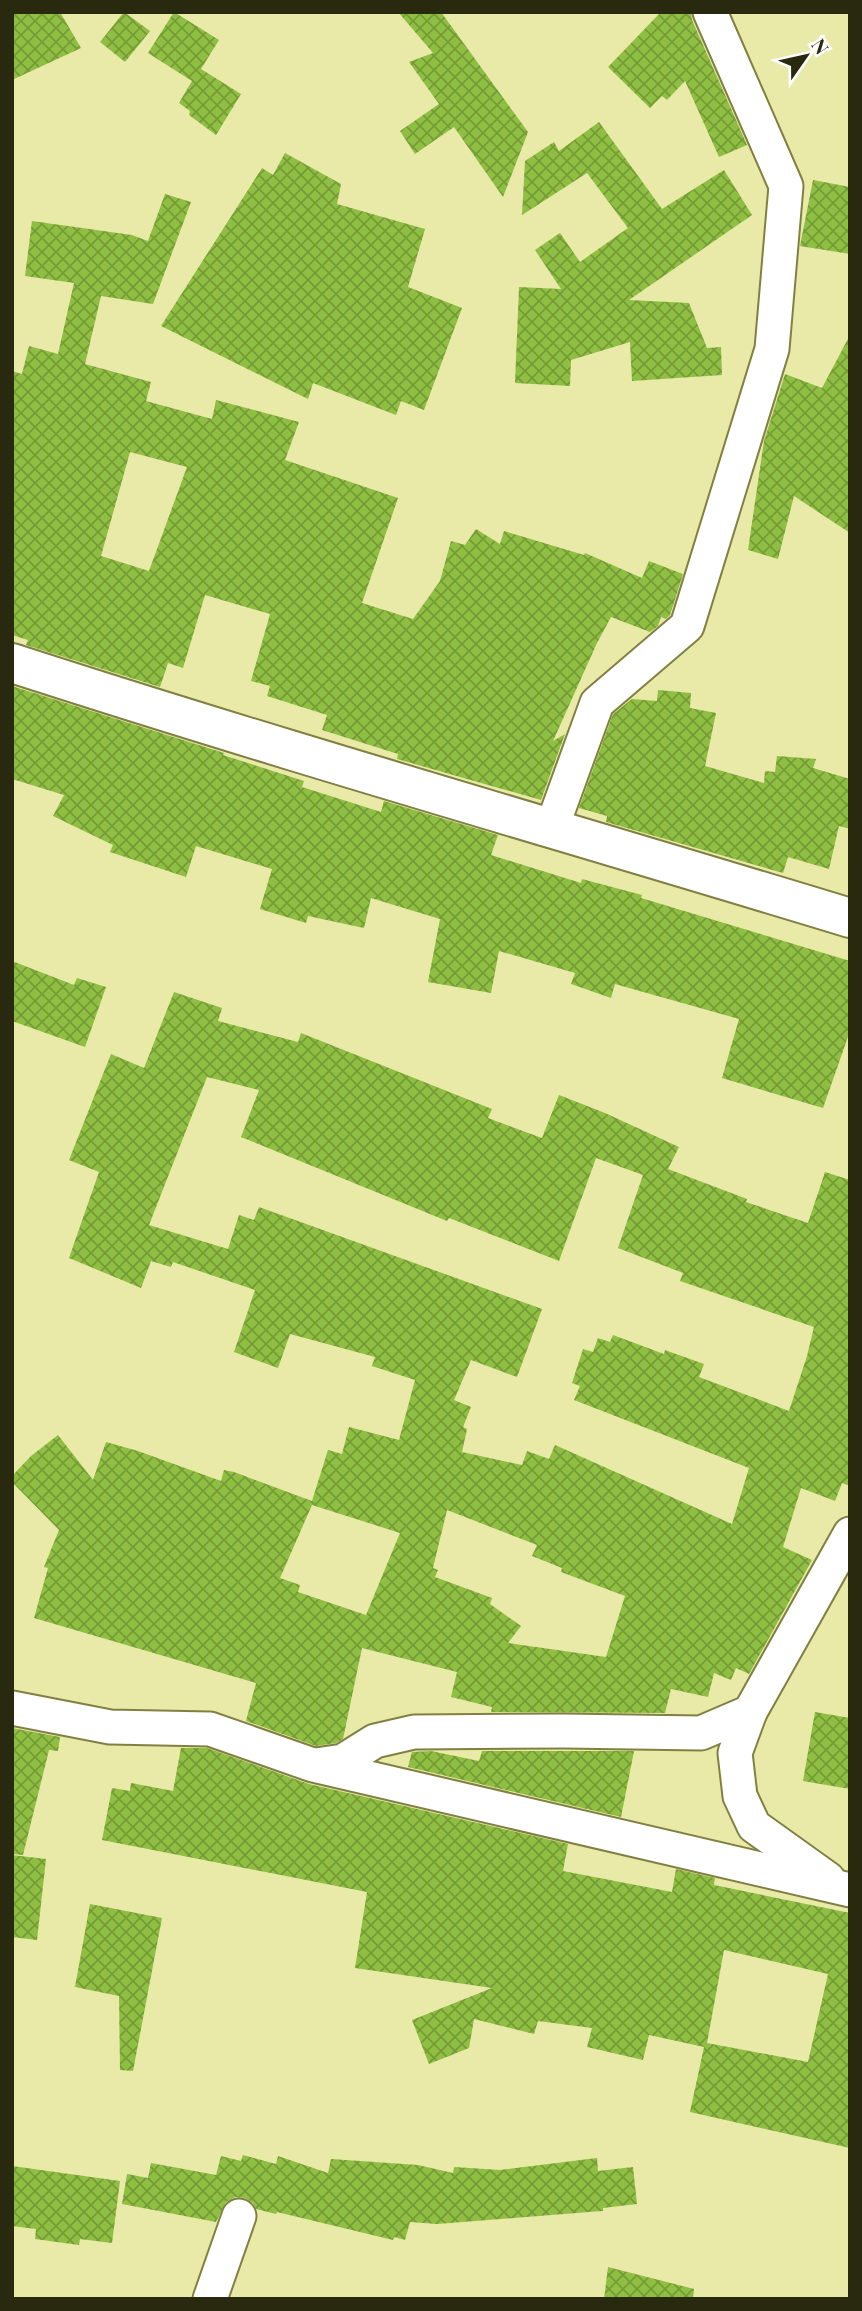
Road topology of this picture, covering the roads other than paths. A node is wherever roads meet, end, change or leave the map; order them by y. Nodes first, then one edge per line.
1 (710, 12) edge
2 (12, 663) edge
3 (552, 827) junction
4 (850, 918) edge
5 (850, 1534) edge
6 (12, 1709) edge
7 (750, 1712) junction
8 (313, 1765) junction
9 (846, 1889) edge
10 (239, 2216) dead end
11 (210, 2299) edge

1 - 3 street
2 - 3 street
3 - 4 street
5 - 7 street
6 - 8 street
7 - 8 street
7 - 9 street
8 - 9 street
10 - 11 street

